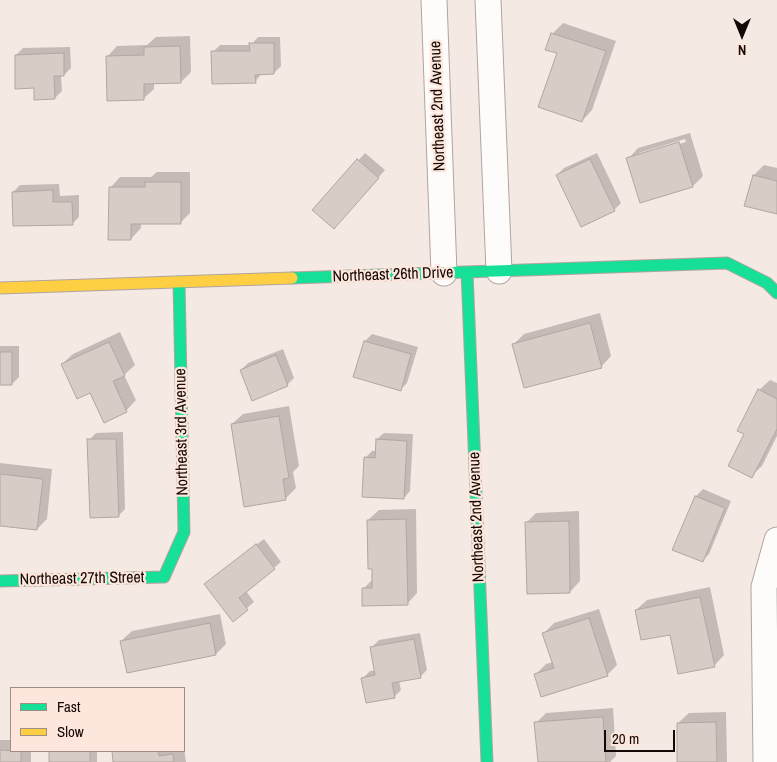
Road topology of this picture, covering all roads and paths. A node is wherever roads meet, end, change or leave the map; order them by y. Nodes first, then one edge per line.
1 (434, 0) edge
2 (488, 0) edge
3 (499, 271) junction
4 (455, 272) junction
5 (180, 282) junction
6 (0, 288) edge
7 (777, 293) edge
8 (777, 540) edge
9 (164, 577) joint
10 (0, 581) edge
11 (487, 762) edge
12 (766, 762) edge

1 - 4 street, Northeast 2nd Avenue
2 - 3 street
3 - 4 street, Northeast 26th Drive
3 - 7 street, Northeast 26th Drive
4 - 5 street, Northeast 26th Drive
4 - 11 street, Northeast 2nd Avenue
5 - 6 street, Northeast 26th Drive
5 - 9 street, Northeast 3rd Avenue
8 - 12 street
9 - 10 street, Northeast 27th Street

